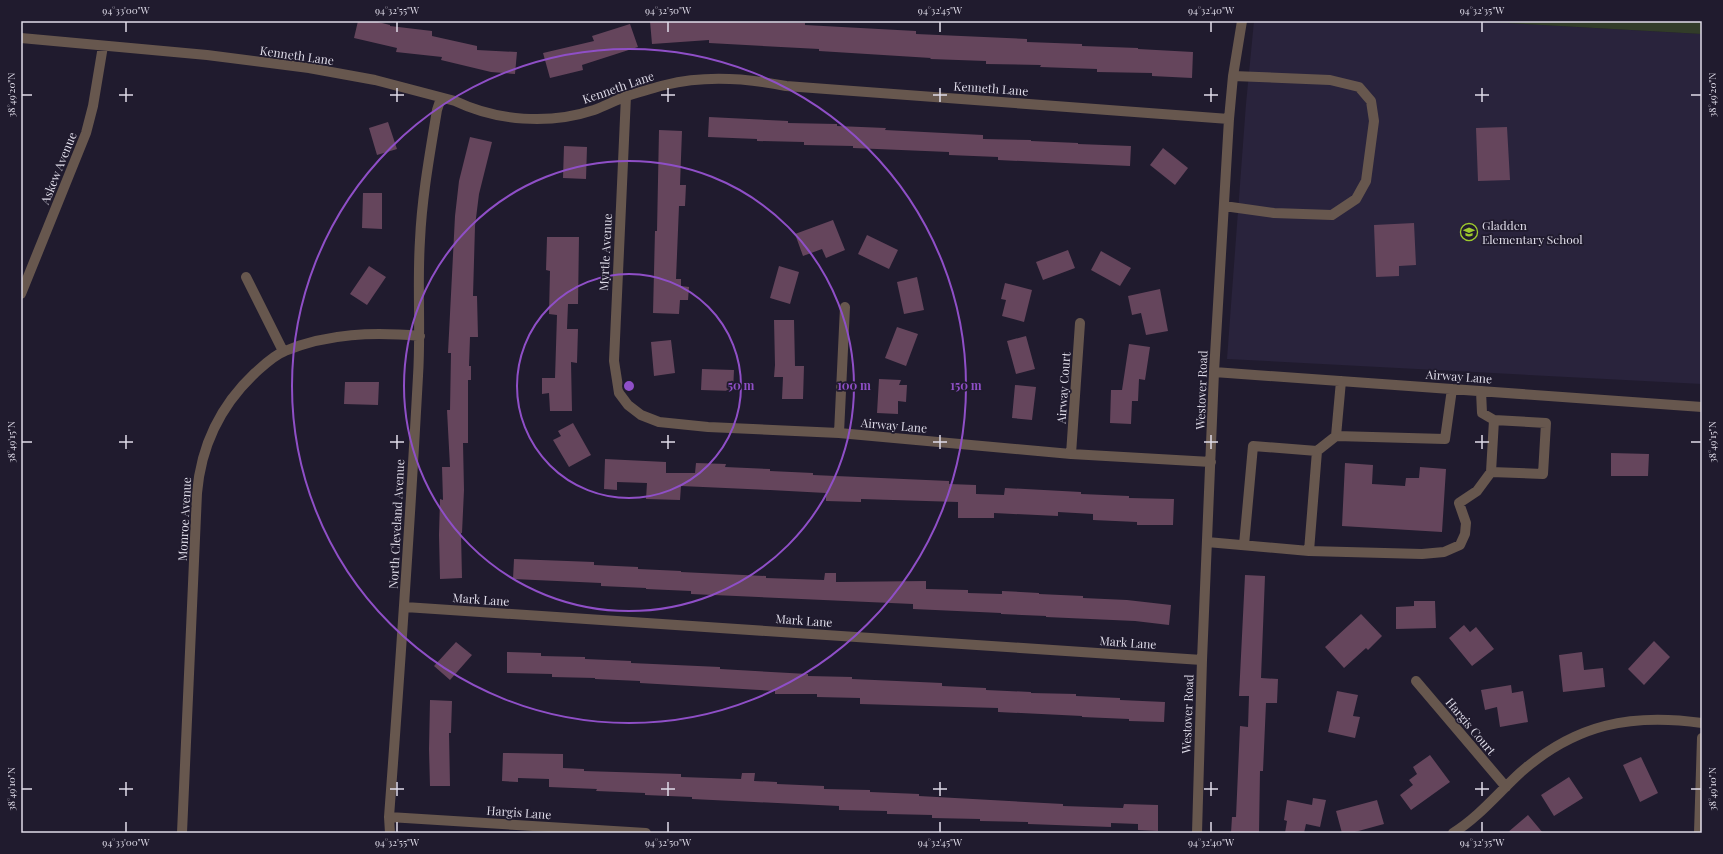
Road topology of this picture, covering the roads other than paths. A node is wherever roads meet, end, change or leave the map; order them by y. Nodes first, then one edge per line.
1 (1242, 21) edge
2 (21, 38) edge
3 (103, 46) junction
4 (1233, 76) junction
5 (626, 96) junction
6 (441, 98) junction
7 (1229, 119) junction
8 (1224, 206) junction
9 (246, 277) dead end
10 (21, 294) edge
11 (845, 307) dead end
12 (1080, 323) dead end
13 (420, 336) junction
14 (284, 351) junction
15 (1214, 372) junction
16 (1341, 381) junction
17 (1452, 389) junction
18 (1481, 391) junction
19 (628, 405) joint
20 (1702, 407) edge
21 (1494, 420) junction
22 (840, 433) junction
23 (1336, 436) junction
24 (1317, 450) junction
25 (1071, 454) junction
26 (1211, 462) junction
27 (1491, 472) junction
28 (1207, 542) junction
29 (1244, 545) junction
30 (1309, 551) junction
31 (405, 607) junction
32 (1202, 660) junction
33 (1416, 681) dead end
34 (1702, 723) edge
35 (1702, 738) edge
36 (1506, 787) junction
37 (389, 817) junction
38 (182, 833) edge
39 (390, 833) edge
40 (646, 833) edge
41 (1197, 833) edge
42 (1453, 833) edge
43 (1699, 833) edge

1 - 4 street, Westover Road
2 - 3 street, Kenneth Lane
3 - 6 street, Kenneth Lane
3 - 10 street, Askew Avenue
4 - 7 street, Westover Road
4 - 8 street
5 - 6 street, Kenneth Lane
5 - 7 street, Kenneth Lane
5 - 19 street, Myrtle Avenue
6 - 13 street, North Cleveland Avenue
7 - 8 street, Westover Road
8 - 15 street, Westover Road
9 - 14 street
11 - 22 street
12 - 25 street, Airway Court
13 - 14 street, Monroe Avenue
13 - 31 street, North Cleveland Avenue
14 - 38 street, Monroe Avenue
15 - 16 street, Airway Lane
15 - 26 street, Westover Road
16 - 17 street, Airway Lane
16 - 23 street
17 - 18 street, Airway Lane
17 - 23 street
18 - 20 street, Airway Lane
18 - 21 street
19 - 22 street, Airway Lane
21 - 27 street
21 - 27 street
22 - 25 street, Airway Lane
23 - 24 street
24 - 29 street
24 - 30 street
25 - 26 street, Airway Lane
26 - 28 street, Westover Road
27 - 30 street
28 - 29 street
28 - 32 street, Westover Road
29 - 30 street
31 - 32 street, Mark Lane
31 - 37 street, North Cleveland Avenue
32 - 41 street, Westover Road
33 - 36 street, Hargis Court
34 - 36 street
35 - 43 street
36 - 42 street
37 - 39 street, North Cleveland Avenue
37 - 40 street, Hargis Lane

